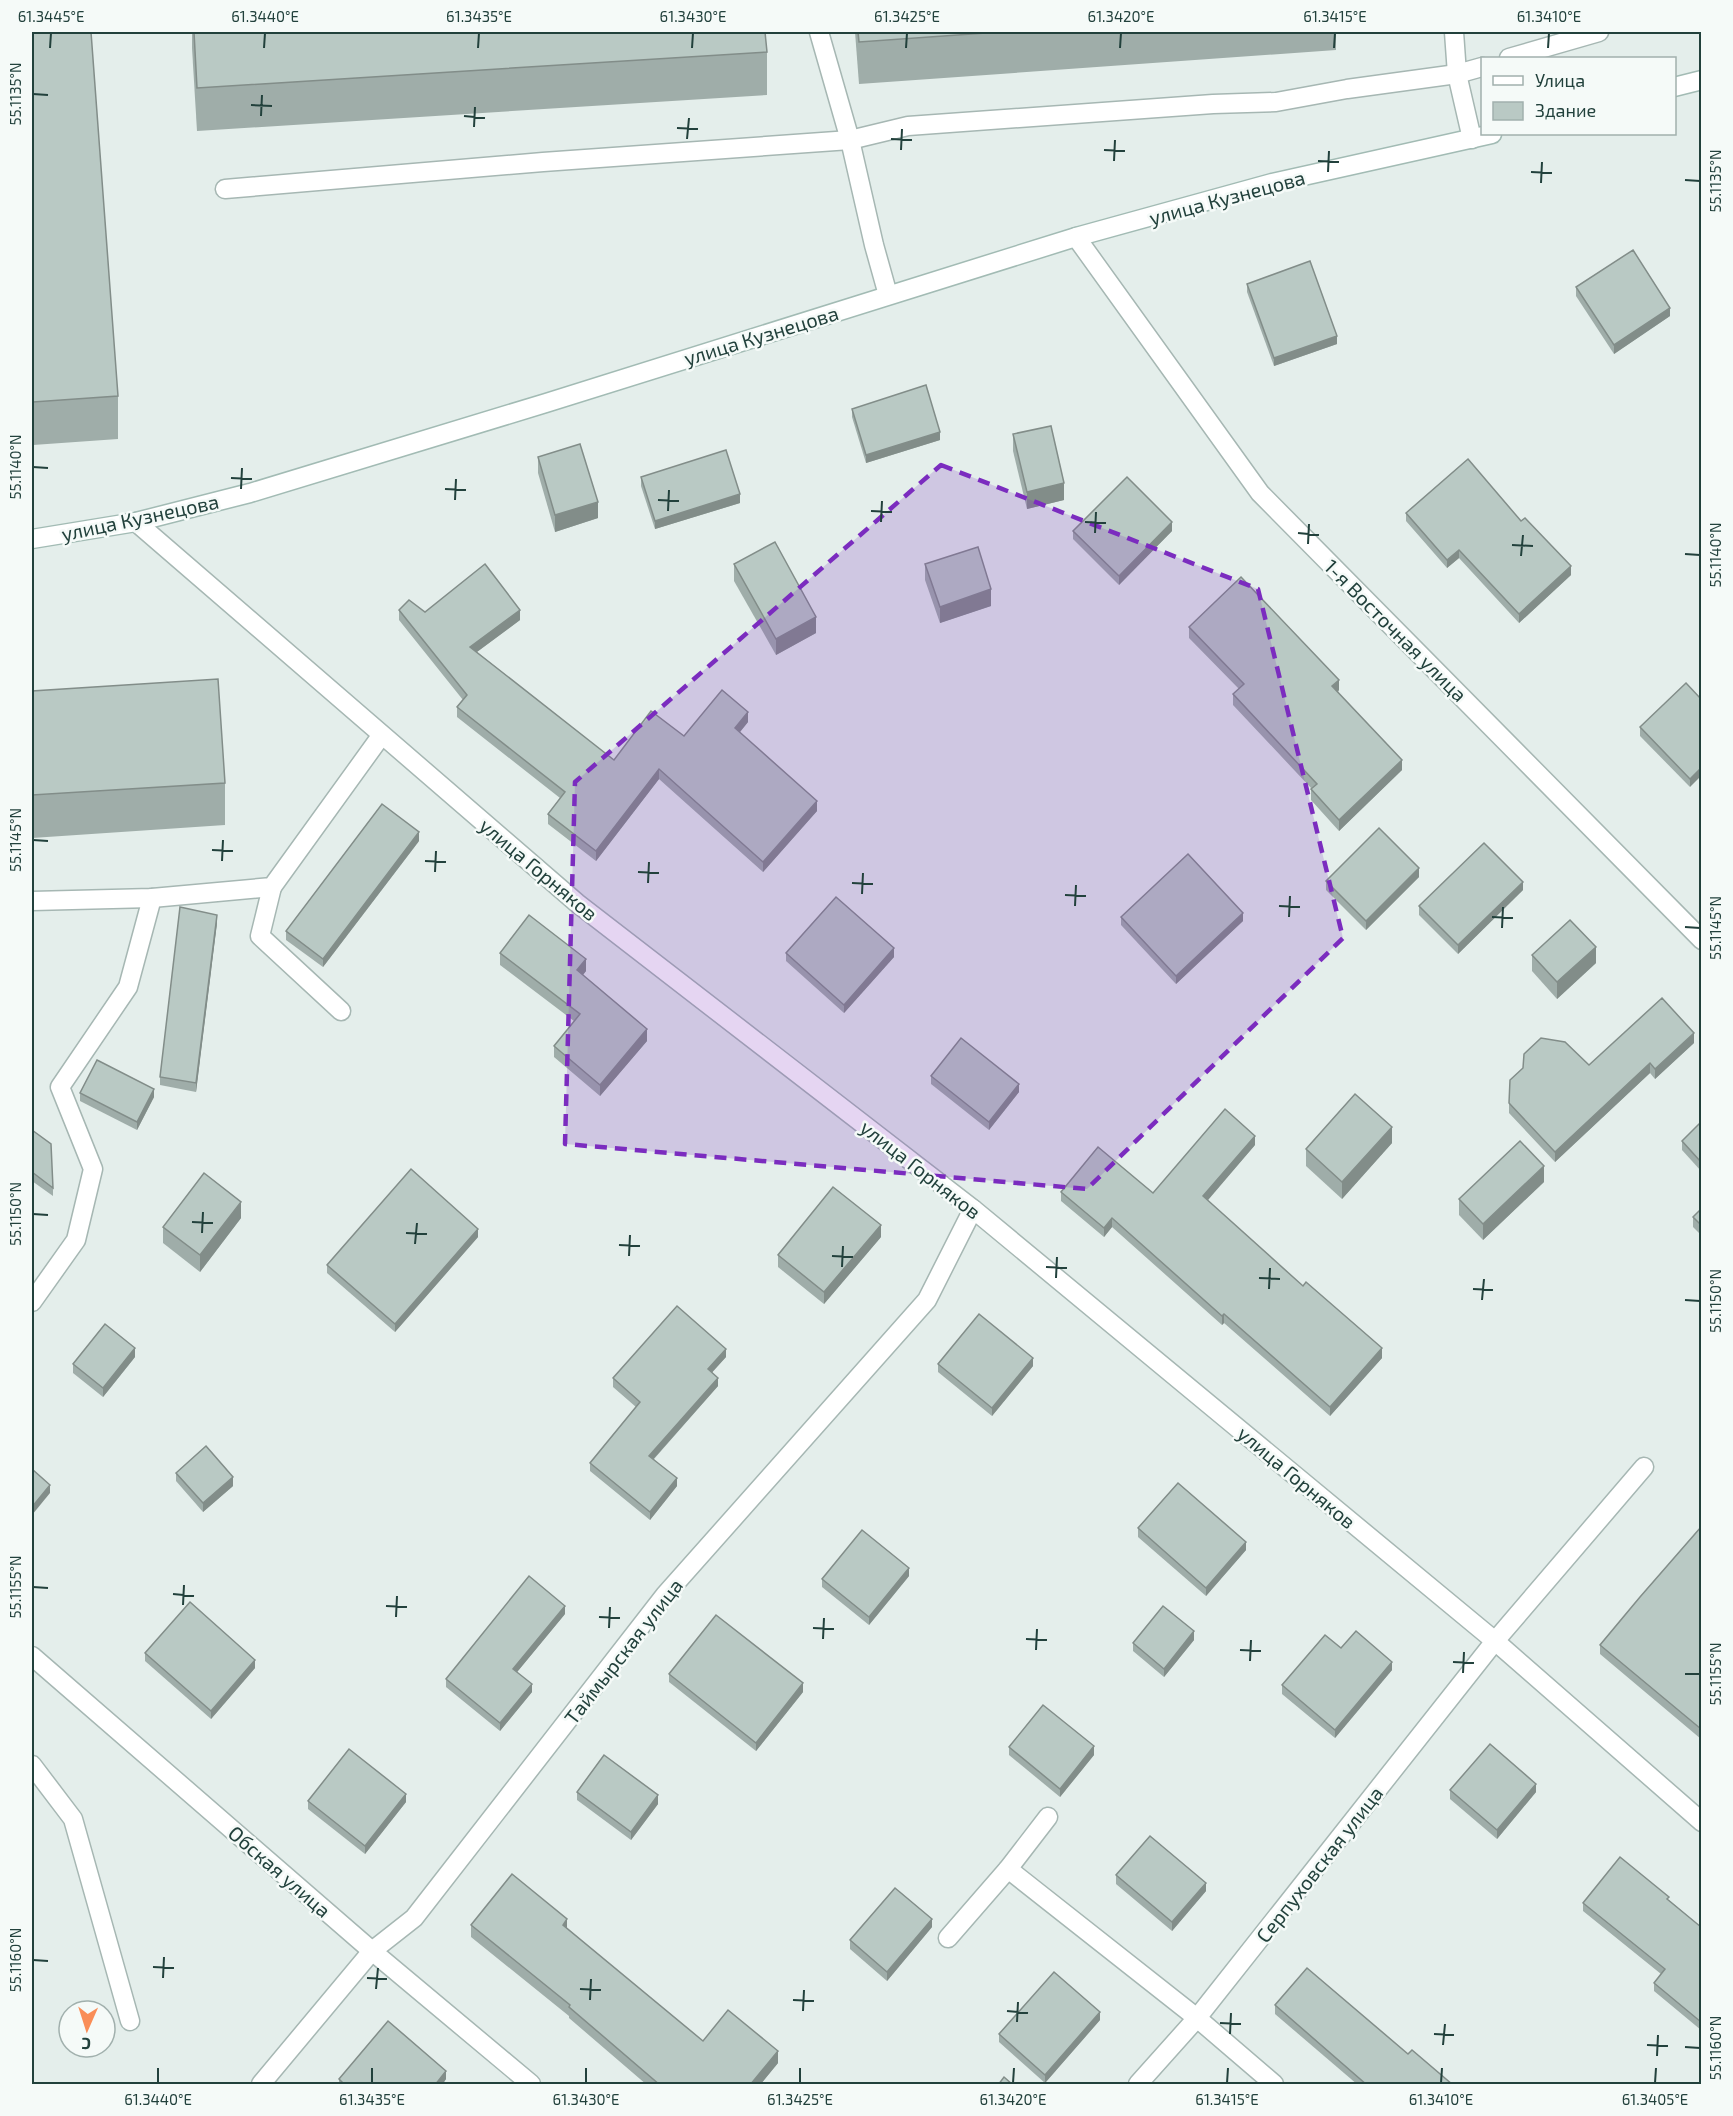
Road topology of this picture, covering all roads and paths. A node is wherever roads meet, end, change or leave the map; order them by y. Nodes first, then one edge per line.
1 (819, 32) edge
2 (1454, 32) edge
3 (1599, 32) edge
4 (1512, 57) edge
5 (1481, 67) edge
6 (1457, 74) junction
7 (1701, 80) edge
8 (1676, 86) edge
9 (1488, 135) edge
10 (1472, 139) junction
11 (850, 140) junction
12 (225, 189) dead end
13 (1076, 237) junction
14 (888, 296) junction
15 (136, 522) junction
16 (32, 539) edge
17 (381, 736) junction
18 (272, 887) junction
19 (153, 897) junction
20 (32, 901) edge
21 (1701, 940) edge
22 (341, 1011) dead end
23 (973, 1209) junction
24 (32, 1302) edge
25 (1644, 1467) dead end
26 (1496, 1641) junction
27 (32, 1656) edge
28 (32, 1765) edge
29 (1048, 1817) dead end
30 (1701, 1822) edge
31 (1008, 1869) junction
32 (948, 1938) dead end
33 (372, 1951) junction
34 (1197, 2018) junction
35 (130, 2021) dead end
36 (261, 2085) edge
37 (531, 2085) edge
38 (1138, 2085) edge
39 (1274, 2085) edge

1 - 11 street
2 - 6 street
3 - 4 street
5 - 6 street
6 - 10 street
6 - 11 street
7 - 8 street
9 - 10 street, улица Кузнецова
10 - 13 street, улица Кузнецова
11 - 12 street
11 - 14 street
13 - 14 street, улица Кузнецова
13 - 21 street, 1-я Восточная улица
14 - 15 street, улица Кузнецова
15 - 16 street, улица Кузнецова
15 - 17 street, улица Горняков
17 - 18 street
17 - 23 street, улица Горняков
18 - 19 street
18 - 22 street
19 - 20 street
19 - 24 street
23 - 26 street, улица Горняков
23 - 33 street, Таймырская улица
25 - 26 street, Серпуховская улица
26 - 30 street, улица Горняков
26 - 34 street, Серпуховская улица
27 - 33 street, Обская улица
28 - 35 street
29 - 31 street
31 - 32 street
31 - 34 street
33 - 36 street, Таймырская улица
33 - 37 street, Обская улица
34 - 38 street, Серпуховская улица
34 - 39 street

